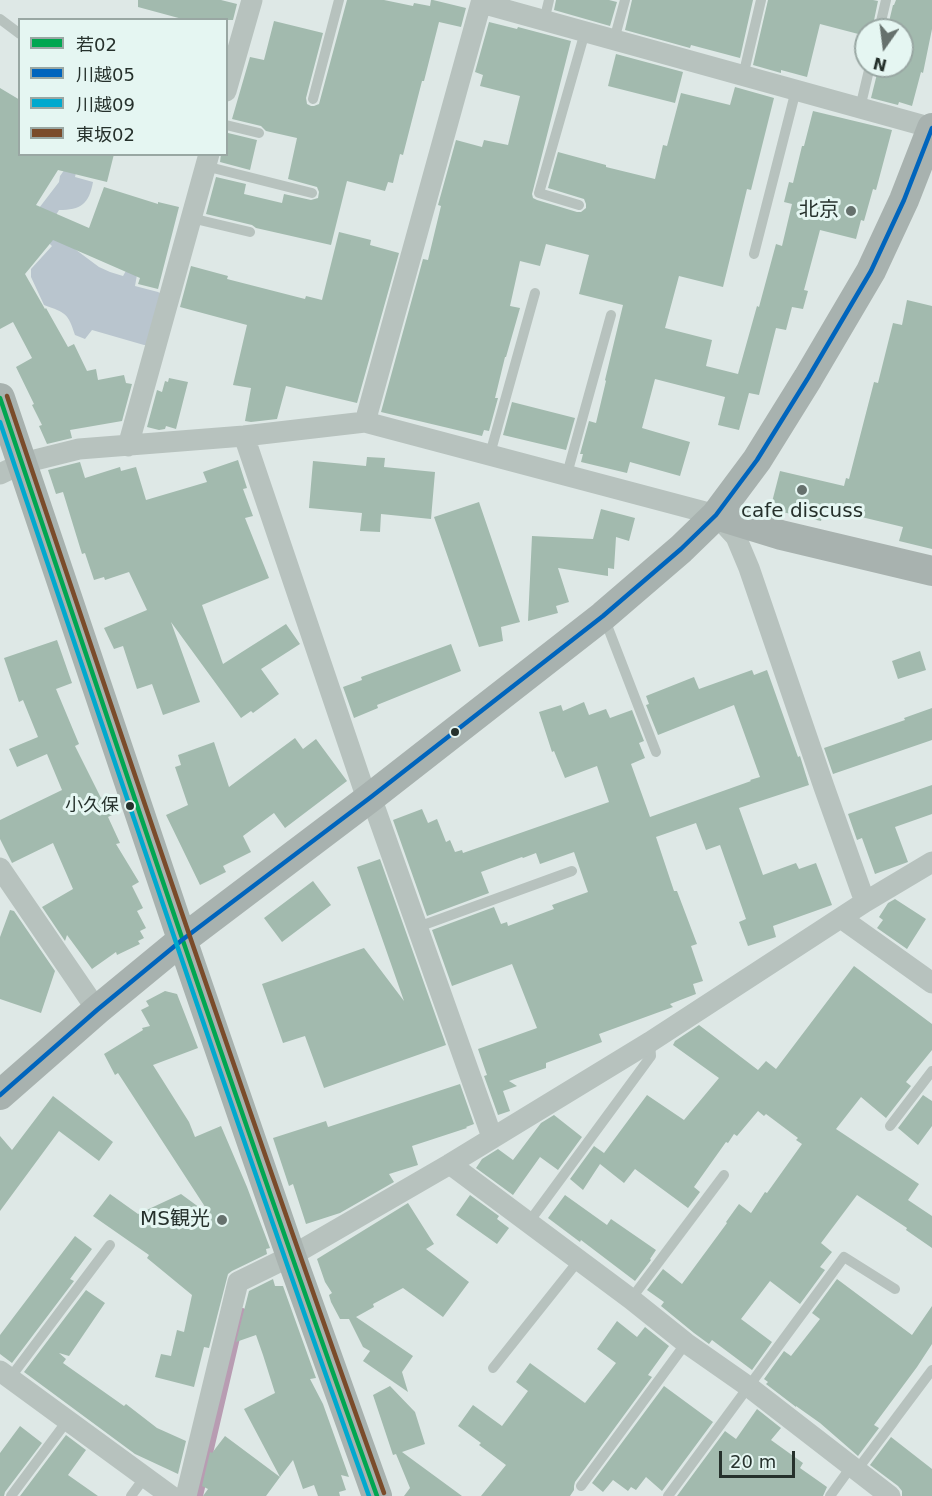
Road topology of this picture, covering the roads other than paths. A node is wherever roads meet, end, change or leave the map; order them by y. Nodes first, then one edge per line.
1 (252, 0) edge
2 (339, 0) edge
3 (549, 0) edge
4 (625, 0) edge
5 (761, 0) edge
6 (886, 0) edge
7 (477, 1) edge
8 (882, 18) edge
9 (0, 19) edge
10 (544, 21) junction
11 (18, 32) edge
12 (585, 32) junction
13 (614, 40) junction
14 (743, 76) junction
15 (867, 78) edge
16 (228, 84) edge
17 (796, 90) junction
18 (313, 99) dead end
19 (860, 108) junction
20 (228, 125) edge
21 (932, 128) edge
22 (259, 133) dead end
23 (207, 160) edge
24 (312, 193) dead end
25 (579, 205) dead end
26 (191, 218) junction
27 (250, 232) dead end
28 (754, 254) dead end
29 (535, 293) dead end
30 (611, 315) dead end
31 (0, 398) edge
32 (365, 422) junction
33 (244, 436) junction
34 (128, 446) junction
35 (490, 454) junction
36 (11, 469) edge
37 (567, 474) junction
38 (716, 515) junction
39 (932, 571) edge
40 (603, 616) junction
41 (656, 752) dead end
42 (369, 798) junction
43 (932, 862) edge
44 (0, 868) edge
45 (572, 872) dead end
46 (865, 902) junction
47 (841, 918) junction
48 (418, 927) junction
49 (183, 940) junction
50 (932, 983) edge
51 (97, 1010) junction
52 (650, 1042) junction
53 (932, 1071) edge
54 (0, 1095) edge
55 (890, 1126) dead end
56 (492, 1137) junction
57 (450, 1164) junction
58 (724, 1175) dead end
59 (529, 1222) junction
60 (110, 1245) dead end
61 (291, 1256) junction
62 (579, 1260) junction
63 (896, 1289) dead end
64 (631, 1299) junction
65 (686, 1343) junction
66 (493, 1368) dead end
67 (932, 1370) edge
68 (5, 1375) edge
69 (749, 1386) junction
70 (67, 1421) junction
71 (854, 1469) junction
72 (145, 1477) junction
73 (581, 1486) dead end
74 (11, 1496) edge
75 (131, 1496) edge
76 (171, 1496) edge
77 (186, 1496) edge
78 (376, 1496) edge
79 (668, 1496) edge
80 (830, 1496) edge
81 (890, 1496) edge

1 - 16 street
2 - 18 lane
3 - 10 lane
4 - 13 lane
5 - 14 lane
6 - 8 lane
7 - 10 street
7 - 32 street
9 - 11 lane
10 - 12 street
12 - 13 street
12 - 25 lane
13 - 14 street
14 - 17 street
15 - 19 lane
17 - 19 street
17 - 28 lane
19 - 21 street
20 - 22 lane
21 - 38 street
23 - 24 lane
23 - 26 street
26 - 27 lane
26 - 34 street
29 - 35 lane
30 - 37 lane
31 - 36 street
32 - 33 street
32 - 35 street
33 - 34 street
33 - 42 street
34 - 36 street
35 - 37 street
36 - 49 street
37 - 38 street
38 - 39 street
38 - 40 street
38 - 46 street
40 - 41 lane
40 - 42 street
42 - 48 street
42 - 49 street
43 - 46 street
44 - 51 street
45 - 48 lane
46 - 47 street
47 - 50 street
47 - 52 street
48 - 56 street
49 - 51 street
49 - 61 street
51 - 54 street
52 - 56 street
52 - 59 lane
53 - 55 lane
56 - 57 street
57 - 59 street
57 - 61 street
58 - 64 lane
59 - 62 street
60 - 68 lane
61 - 77 street
61 - 78 street
62 - 64 street
62 - 66 lane
63 - 69 lane
64 - 65 street
65 - 69 street
65 - 73 lane
67 - 71 lane
68 - 70 street
69 - 71 street
69 - 79 lane
70 - 72 street
70 - 74 lane
71 - 80 lane
71 - 81 street
72 - 75 lane
72 - 76 street

